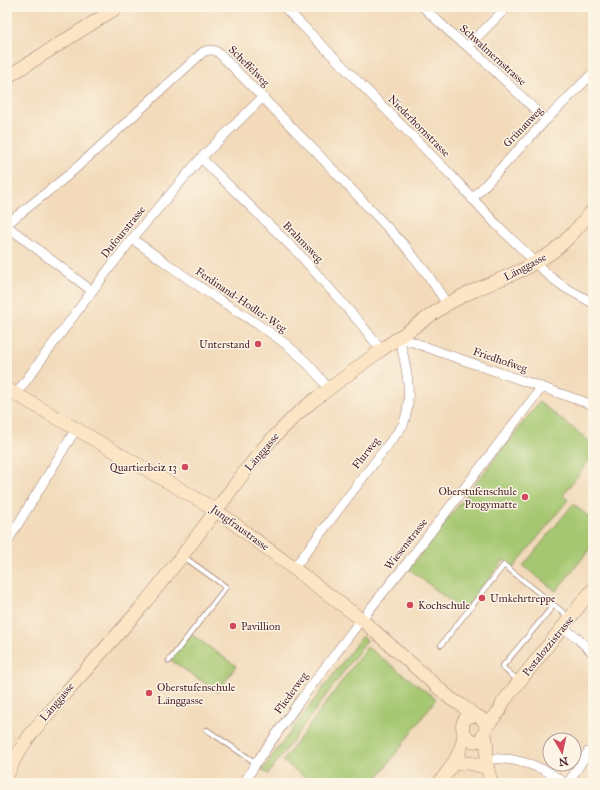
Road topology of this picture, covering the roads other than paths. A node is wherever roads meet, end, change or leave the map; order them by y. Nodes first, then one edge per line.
1 (118, 7) edge
2 (284, 7) edge
3 (423, 7) edge
4 (507, 7) edge
5 (468, 46) junction
6 (593, 74) edge
7 (7, 77) edge
8 (263, 97) junction
9 (546, 120) junction
10 (201, 158) junction
11 (472, 199) junction
12 (593, 210) edge
13 (7, 225) edge
14 (132, 239) junction
15 (536, 263) junction
16 (92, 291) junction
17 (593, 303) edge
18 (446, 304) junction
19 (399, 337) junction
20 (381, 350) junction
21 (542, 387) junction
22 (328, 389) junction
23 (11, 392) edge
24 (593, 405) edge
25 (76, 429) junction
26 (217, 511) junction
27 (7, 542) edge
28 (182, 556) junction
29 (294, 568) junction
30 (593, 589) edge
31 (554, 605) junction
32 (361, 619) junction
33 (567, 623) junction
34 (441, 645) dead end
35 (593, 652) edge
36 (169, 661) dead end
37 (519, 681) junction
38 (451, 699) junction
39 (502, 702) junction
40 (476, 715) junction
41 (208, 730) dead end
42 (475, 733) junction
43 (588, 752) dead end
44 (256, 763) junction
45 (454, 764) junction
46 (487, 765) junction
47 (7, 776) edge
48 (244, 783) edge
49 (439, 783) edge
50 (491, 783) edge
51 (566, 783) edge

1 - 7 street
2 - 11 street, Niederhornstrasse
3 - 5 street, Schwalmernstrasse
4 - 5 street
5 - 9 street, Schwalmernstrasse
6 - 9 street, Grünauweg
8 - 10 street, Dufourstrasse
8 - 13 street, Scheffelweg
8 - 18 street, Scheffelweg
9 - 11 street, Grünauweg
10 - 14 street, Dufourstrasse
10 - 20 street, Brahmsweg
11 - 15 street, Niederhornstrasse
12 - 15 street, Länggasse
13 - 16 street
14 - 16 street, Dufourstrasse
14 - 22 street, Ferdinand-Hodler-Weg
15 - 17 street, Niederhornstrasse
15 - 18 street, Länggasse
16 - 23 street, Dufourstrasse
18 - 19 street, Länggasse
19 - 20 street, Länggasse
19 - 21 street, Friedhofweg
19 - 29 street, Flurweg
20 - 22 street, Länggasse
21 - 24 street, Friedhofweg
21 - 32 street, Wiesenstrasse
22 - 26 street, Länggasse
23 - 25 street, Jungfraustrasse
25 - 26 street, Jungfraustrasse
25 - 27 street
26 - 28 street, Länggasse
26 - 29 street, Jungfraustrasse
28 - 36 lane
28 - 47 street, Länggasse
29 - 32 street, Jungfraustrasse
30 - 33 street, Pestalozzistrasse
31 - 33 lane
31 - 34 lane
31 - 37 lane
32 - 38 street, Jungfraustrasse
32 - 44 street, Fliederweg
33 - 35 street
33 - 37 street, Pestalozzistrasse
37 - 39 street, Pestalozzistrasse
38 - 40 street, Jungfraustrasse
38 - 42 street, Jungfraustrasse
39 - 40 street, Pestalozzistrasse
39 - 42 street, Pestalozzistrasse
40 - 42 street
41 - 44 lane
42 - 45 street, Pestalozzistrasse
42 - 46 street
43 - 51 street
44 - 48 street, Fliederweg
45 - 46 street
45 - 49 street, Pestalozzistrasse
46 - 50 street
46 - 51 street

